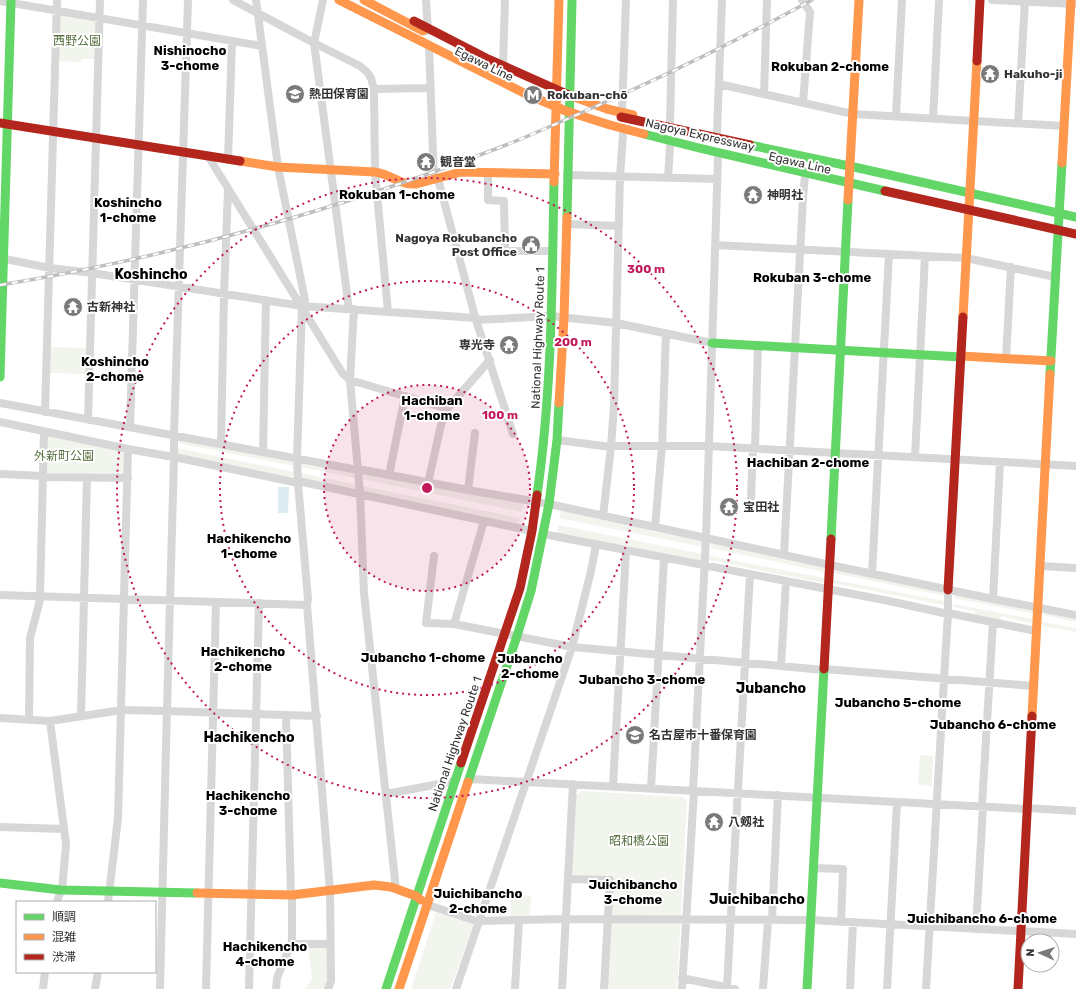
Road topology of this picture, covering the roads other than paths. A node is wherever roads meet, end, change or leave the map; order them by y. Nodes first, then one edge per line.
1 (57, 0) edge
2 (100, 0) edge
3 (143, 0) edge
4 (188, 0) edge
5 (232, 0) edge
6 (256, 0) edge
7 (323, 0) edge
8 (330, 0) edge
9 (339, 0) edge
10 (353, 0) edge
11 (364, 0) edge
12 (374, 0) edge
13 (426, 0) edge
14 (505, 0) edge
15 (559, 0) edge
16 (572, 0) edge
17 (626, 0) edge
18 (673, 0) edge
19 (722, 0) edge
20 (767, 0) edge
21 (802, 0) edge
22 (859, 0) edge
23 (902, 0) edge
24 (939, 0) edge
25 (980, 0) edge
26 (992, 0) edge
27 (0, 1) edge
28 (11, 1) edge
29 (1025, 1) edge
30 (1073, 3) edge
31 (57, 10) junction
32 (257, 12) junction
33 (100, 18) junction
34 (142, 25) junction
35 (428, 28) junction
36 (186, 33) junction
37 (232, 41) junction
38 (314, 44) junction
39 (262, 46) junction
40 (429, 50) junction
41 (503, 66) junction
42 (719, 84) junction
43 (430, 88) junction
44 (374, 89) junction
45 (557, 91) junction
46 (764, 94) junction
47 (569, 96) junction
48 (803, 103) junction
49 (556, 111) junction
50 (622, 113) junction
51 (853, 114) junction
52 (569, 116) junction
53 (896, 116) junction
54 (933, 118) junction
55 (666, 121) junction
56 (973, 121) junction
57 (4, 123) edge
58 (1018, 123) junction
59 (1064, 126) junction
60 (53, 131) junction
61 (718, 132) junction
62 (623, 134) junction
63 (96, 138) junction
64 (138, 145) junction
65 (670, 146) junction
66 (183, 152) junction
67 (208, 156) junction
68 (718, 157) junction
69 (850, 159) junction
70 (228, 160) junction
71 (278, 167) junction
72 (331, 170) junction
73 (375, 172) junction
74 (488, 173) junction
75 (555, 174) junction
76 (567, 174) junction
77 (620, 176) junction
78 (805, 176) junction
79 (668, 178) junction
80 (436, 179) junction
81 (717, 179) junction
82 (850, 188) junction
83 (970, 188) junction
84 (228, 190) junction
85 (1059, 209) junction
86 (1076, 213) edge
87 (969, 215) junction
88 (1076, 217) edge
89 (566, 224) junction
90 (1076, 224) edge
91 (619, 226) junction
92 (1076, 234) edge
93 (1058, 235) junction
94 (1076, 239) edge
95 (715, 245) junction
96 (800, 249) junction
97 (553, 251) junction
98 (846, 251) junction
99 (889, 254) junction
100 (926, 256) junction
101 (2, 258) edge
102 (966, 258) junction
103 (1011, 267) junction
104 (50, 268) junction
105 (92, 273) junction
106 (1055, 277) junction
107 (134, 279) junction
108 (178, 286) junction
109 (224, 294) junction
110 (266, 300) junction
111 (302, 306) junction
112 (351, 309) junction
113 (388, 312) junction
114 (551, 316) junction
115 (564, 318) junction
116 (476, 319) junction
117 (616, 323) junction
118 (666, 333) junction
119 (712, 343) junction
120 (758, 346) junction
121 (796, 348) junction
122 (841, 350) junction
123 (883, 353) junction
124 (920, 355) junction
125 (961, 357) junction
126 (1006, 359) junction
127 (490, 360) junction
128 (1051, 361) junction
129 (0, 377) edge
130 (350, 380) junction
131 (406, 396) junction
132 (0, 403) edge
133 (446, 410) junction
134 (45, 412) junction
135 (88, 420) junction
136 (0, 422) edge
137 (130, 427) junction
138 (44, 432) junction
139 (475, 433) dead end
140 (513, 434) dead end
141 (174, 435) junction
142 (557, 440) junction
143 (221, 444) junction
144 (611, 446) junction
145 (662, 446) junction
146 (709, 446) junction
147 (754, 448) junction
148 (128, 449) junction
149 (790, 450) junction
150 (263, 452) junction
151 (835, 452) junction
152 (878, 455) junction
153 (174, 457) junction
154 (915, 457) junction
155 (297, 458) junction
156 (955, 459) junction
157 (1000, 462) junction
158 (1045, 464) junction
159 (1076, 466) edge
160 (358, 470) junction
161 (0, 474) edge
162 (390, 475) junction
163 (43, 477) junction
164 (87, 478) junction
165 (128, 478) junction
166 (298, 482) junction
167 (428, 483) junction
168 (468, 490) junction
169 (360, 494) junction
170 (751, 498) dead end
171 (537, 502) junction
172 (548, 504) junction
173 (603, 516) junction
174 (484, 521) junction
175 (655, 527) junction
176 (532, 531) junction
177 (543, 534) junction
178 (706, 538) junction
179 (596, 545) junction
180 (626, 550) junction
181 (784, 555) junction
182 (434, 556) dead end
183 (664, 558) junction
184 (705, 565) junction
185 (830, 565) junction
186 (1040, 566) junction
187 (1076, 568) edge
188 (750, 574) junction
189 (872, 574) junction
190 (786, 581) junction
191 (828, 590) junction
192 (948, 590) junction
193 (0, 595) edge
194 (41, 596) junction
195 (83, 598) junction
196 (125, 598) junction
197 (993, 599) junction
198 (169, 600) junction
199 (216, 602) junction
200 (259, 603) junction
201 (307, 605) junction
202 (1038, 607) junction
203 (948, 613) junction
204 (1076, 615) edge
205 (993, 622) junction
206 (454, 624) junction
207 (1036, 631) junction
208 (505, 634) junction
209 (517, 636) junction
210 (572, 647) junction
211 (621, 652) junction
212 (658, 655) junction
213 (700, 658) junction
214 (745, 662) junction
215 (781, 666) junction
216 (824, 669) junction
217 (944, 679) junction
218 (989, 683) junction
219 (1034, 686) junction
220 (122, 710) junction
221 (167, 710) junction
222 (213, 712) junction
223 (256, 714) junction
224 (286, 715) junction
225 (82, 716) junction
226 (317, 716) junction
227 (0, 718) edge
228 (29, 719) junction
229 (50, 721) junction
230 (470, 779) junction
231 (455, 782) junction
232 (526, 782) junction
233 (573, 784) junction
234 (613, 786) junction
235 (651, 788) junction
236 (693, 791) junction
237 (738, 793) junction
238 (386, 794) junction
239 (778, 795) junction
240 (817, 797) junction
241 (897, 802) junction
242 (937, 804) junction
243 (982, 806) junction
244 (1027, 808) junction
245 (1076, 811) edge
246 (0, 827) edge
247 (64, 829) junction
248 (813, 868) junction
249 (568, 879) junction
250 (0, 883) edge
251 (396, 889) junction
252 (62, 890) junction
253 (330, 890) junction
254 (110, 891) junction
255 (162, 893) junction
256 (208, 894) junction
257 (251, 894) junction
258 (292, 895) junction
259 (416, 896) junction
260 (57, 901) edge
261 (108, 901) edge
262 (428, 905) junction
263 (519, 920) junction
264 (566, 920) junction
265 (608, 920) junction
266 (686, 920) junction
267 (731, 920) junction
268 (770, 920) junction
269 (810, 920) junction
270 (479, 921) junction
271 (841, 922) junction
272 (852, 922) junction
273 (890, 924) junction
274 (930, 926) junction
275 (976, 929) junction
276 (1021, 931) junction
277 (1076, 935) edge
278 (292, 941) junction
279 (330, 944) junction
280 (45, 973) edge
281 (98, 973) edge
282 (682, 978) junction
283 (731, 988) edge
284 (43, 989) edge
285 (95, 989) edge
286 (160, 989) edge
287 (206, 989) edge
288 (249, 989) edge
289 (276, 989) edge
290 (328, 989) edge
291 (386, 989) edge
292 (399, 989) edge
293 (456, 989) edge
294 (515, 989) edge
295 (562, 989) edge
296 (604, 989) edge
297 (682, 989) edge
298 (763, 989) edge
299 (807, 989) edge
300 (850, 989) edge
301 (887, 989) edge
302 (926, 989) edge
303 (1018, 989) edge

1 - 31 street
2 - 33 street
3 - 34 street
4 - 36 street
5 - 32 street
6 - 32 street
7 - 38 street
8 - 40 main road, Egawa Line
9 - 92 main road, Nagoya Expressway
10 - 35 main road
11 - 88 main road, Nagoya Expressway
12 - 35 main road, Egawa Line
13 - 35 street
14 - 41 street
15 - 45 main road, National Highway Route 1
16 - 47 main road, National Highway Route 1
17 - 50 street
18 - 55 street
19 - 42 street
20 - 46 street
21 - 48 street
22 - 51 main road
23 - 53 street
24 - 54 street
25 - 56 main road
26 - 29 street
27 - 28 street
28 - 31 street
28 - 57 main road
29 - 30 street
29 - 58 street
30 - 59 main road
31 - 33 street
31 - 60 street
32 - 38 street
32 - 39 street
33 - 34 street
33 - 63 street
34 - 36 street
34 - 64 street
35 - 40 street
35 - 41 main road, Egawa Line
36 - 37 street
36 - 66 street
37 - 39 street
37 - 70 street
38 - 44 street
38 - 72 street
39 - 71 street
40 - 43 street
40 - 49 main road, Egawa Line
41 - 45 main road, Egawa Line
42 - 46 street
42 - 61 street
43 - 44 street
43 - 80 street
44 - 73 street
45 - 47 main road, Egawa Line
45 - 49 main road, National Highway Route 1
46 - 48 street
47 - 50 main road, Egawa Line
47 - 52 main road, National Highway Route 1
48 - 51 street
49 - 52 main road, Egawa Line
49 - 75 main road, National Highway Route 1
50 - 55 main road, Egawa Line
51 - 53 street
51 - 69 main road
52 - 62 main road, Egawa Line
52 - 76 main road, National Highway Route 1
53 - 54 street
54 - 56 street
55 - 61 main road, Egawa Line
55 - 90 main road
56 - 58 street
56 - 83 main road
57 - 60 main road
57 - 101 main road
58 - 59 street
59 - 85 main road
60 - 63 main road
60 - 104 street
61 - 69 main road, Egawa Line
62 - 65 main road, Egawa Line
62 - 77 street
63 - 64 main road
63 - 105 street
64 - 66 main road
64 - 107 street
65 - 68 main road, Egawa Line
65 - 79 street
66 - 67 main road
66 - 108 street
67 - 70 main road
67 - 84 street
68 - 78 main road, Egawa Line
68 - 81 street
69 - 82 main road
69 - 83 main road, Egawa Line
70 - 71 main road
71 - 72 main road
71 - 111 street
72 - 73 main road
72 - 112 street
73 - 80 main road
73 - 113 street
74 - 75 main road
74 - 80 main road
74 - 97 street
75 - 97 main road, National Highway Route 1
76 - 77 street
76 - 89 main road, National Highway Route 1
77 - 79 street
77 - 91 street
78 - 82 main road, Egawa Line
78 - 96 street
79 - 81 street
80 - 116 street
81 - 95 street
82 - 87 main road, Egawa Line
82 - 98 main road
83 - 85 main road, Egawa Line
83 - 87 main road
84 - 109 street
84 - 111 street
85 - 86 main road, Egawa Line
85 - 93 main road
87 - 93 main road, Egawa Line
87 - 102 main road
89 - 91 street
89 - 115 main road, National Highway Route 1
91 - 117 street
93 - 94 main road, Egawa Line
93 - 106 main road
95 - 96 street
95 - 119 street
96 - 98 street
96 - 121 street
97 - 114 main road, National Highway Route 1
98 - 99 street
98 - 122 main road
99 - 100 street
99 - 123 street
100 - 102 street
100 - 124 street
101 - 104 street
101 - 129 main road
102 - 103 street
102 - 125 main road
103 - 106 street
103 - 126 street
104 - 105 street
104 - 134 street
105 - 107 street
105 - 135 street
106 - 128 main road
107 - 108 street
107 - 137 street
108 - 109 street
108 - 141 street
109 - 110 street
109 - 143 street
110 - 111 street
110 - 150 street
111 - 112 street
111 - 130 street
111 - 155 street
112 - 113 street
112 - 130 street
113 - 116 street
114 - 115 street
114 - 116 street
114 - 171 main road, National Highway Route 1
115 - 117 street
115 - 142 main road, National Highway Route 1
116 - 127 street
117 - 118 street
117 - 144 street
118 - 119 street
118 - 145 street
119 - 120 main road
119 - 146 street
120 - 121 main road
120 - 147 street
121 - 122 main road
121 - 149 street
122 - 123 main road
122 - 151 main road
123 - 124 main road
123 - 152 street
124 - 125 main road
124 - 154 street
125 - 126 main road
125 - 156 main road
126 - 128 main road
127 - 133 street
127 - 140 street
128 - 158 main road
130 - 131 street
130 - 160 street
131 - 133 street
131 - 162 street
132 - 134 street
133 - 167 street
134 - 135 street
135 - 137 street
136 - 138 street
137 - 141 street
138 - 148 street
138 - 163 street
139 - 168 street
141 - 143 street
141 - 153 street
142 - 144 street
142 - 172 main road, National Highway Route 1
143 - 150 street
144 - 145 street
144 - 173 street
145 - 146 street
145 - 175 street
146 - 147 street
146 - 178 street
147 - 149 street
147 - 170 street
148 - 153 street
148 - 165 street
149 - 151 street
149 - 181 street
150 - 155 street
151 - 152 street
151 - 185 main road
152 - 154 street
152 - 189 street
153 - 166 street
153 - 198 street
154 - 156 street
155 - 160 street
155 - 166 street
156 - 157 street
156 - 192 main road
157 - 158 street
157 - 197 street
158 - 159 street
158 - 186 main road
160 - 162 street
160 - 169 street
161 - 163 street
162 - 167 street
163 - 164 street
163 - 194 street
164 - 165 street
164 - 195 street
165 - 196 street
166 - 169 street
166 - 201 street
167 - 168 street
168 - 171 street
169 - 174 street
169 - 238 street
171 - 172 street
171 - 176 main road, National Highway Route 1
172 - 173 street
172 - 177 main road, National Highway Route 1
173 - 175 street
174 - 176 street
174 - 206 street
175 - 178 street
176 - 208 main road, National Highway Route 1
177 - 179 street
177 - 209 main road, National Highway Route 1
178 - 181 street
178 - 184 street
179 - 180 street
179 - 210 street
180 - 183 street
180 - 211 street
181 - 185 street
182 - 206 street
183 - 184 street
183 - 212 street
184 - 188 street
184 - 213 street
185 - 189 street
185 - 191 main road
186 - 187 street
186 - 202 main road
188 - 190 street
188 - 214 street
189 - 192 street
190 - 191 street
190 - 215 street
191 - 203 street
191 - 216 main road
192 - 197 street
192 - 203 street
193 - 194 street
194 - 195 street
194 - 228 street
195 - 196 street
195 - 225 street
196 - 198 street
196 - 220 street
197 - 202 street
198 - 199 street
198 - 221 street
199 - 200 street
199 - 222 street
200 - 201 street
200 - 223 street
201 - 226 street
202 - 204 street
202 - 207 main road
203 - 205 street
203 - 217 street
205 - 207 street
205 - 218 street
206 - 208 street
207 - 219 main road
208 - 209 street
208 - 231 main road, National Highway Route 1
209 - 210 street
209 - 230 main road, National Highway Route 1
210 - 211 street
210 - 232 street
211 - 212 street
211 - 234 street
212 - 213 street
212 - 235 street
213 - 214 street
213 - 236 street
214 - 215 street
214 - 237 street
215 - 216 street
216 - 217 street
216 - 240 main road
217 - 218 street
217 - 242 street
218 - 219 street
218 - 243 street
219 - 244 main road
220 - 221 street
220 - 225 street
220 - 254 street
221 - 222 street
221 - 255 street
222 - 223 street
222 - 256 street
223 - 224 street
223 - 257 street
224 - 226 street
224 - 258 street
225 - 229 street
226 - 253 street
227 - 228 street
228 - 229 street
229 - 247 street
230 - 232 street
230 - 262 main road, National Highway Route 1
231 - 238 street
231 - 259 main road, National Highway Route 1
232 - 233 street
232 - 270 street
233 - 234 street
233 - 249 street
234 - 235 street
235 - 236 street
236 - 237 street
236 - 266 street
237 - 239 street
237 - 267 street
238 - 251 street
239 - 240 street
239 - 268 street
240 - 241 street
240 - 248 main road
241 - 242 street
241 - 273 street
242 - 243 street
242 - 274 street
243 - 244 street
243 - 275 street
244 - 245 street
244 - 276 main road
246 - 247 street
247 - 252 street
248 - 269 main road
248 - 271 street
249 - 264 street
249 - 265 street
250 - 252 main road
251 - 253 main road
251 - 259 main road
252 - 254 main road
252 - 260 street
253 - 258 main road
253 - 279 street
254 - 255 main road
254 - 261 street
255 - 256 main road
255 - 286 street
256 - 257 main road
256 - 287 street
257 - 258 main road
257 - 288 street
258 - 278 street
259 - 262 main road
259 - 291 main road, National Highway Route 1
262 - 270 street
262 - 292 main road, National Highway Route 1
263 - 264 street
263 - 270 street
263 - 294 street
264 - 265 street
264 - 295 street
265 - 266 street
265 - 296 street
266 - 267 street
266 - 282 street
267 - 268 street
267 - 283 street
268 - 269 street
268 - 298 street
269 - 271 street
269 - 299 main road
270 - 293 street
271 - 272 street
272 - 273 street
272 - 300 street
273 - 274 street
273 - 301 street
274 - 275 street
274 - 302 street
275 - 276 street
276 - 277 street
276 - 303 main road
278 - 279 street
278 - 289 street
279 - 290 street
280 - 284 street
281 - 285 street
282 - 283 street
282 - 297 street

